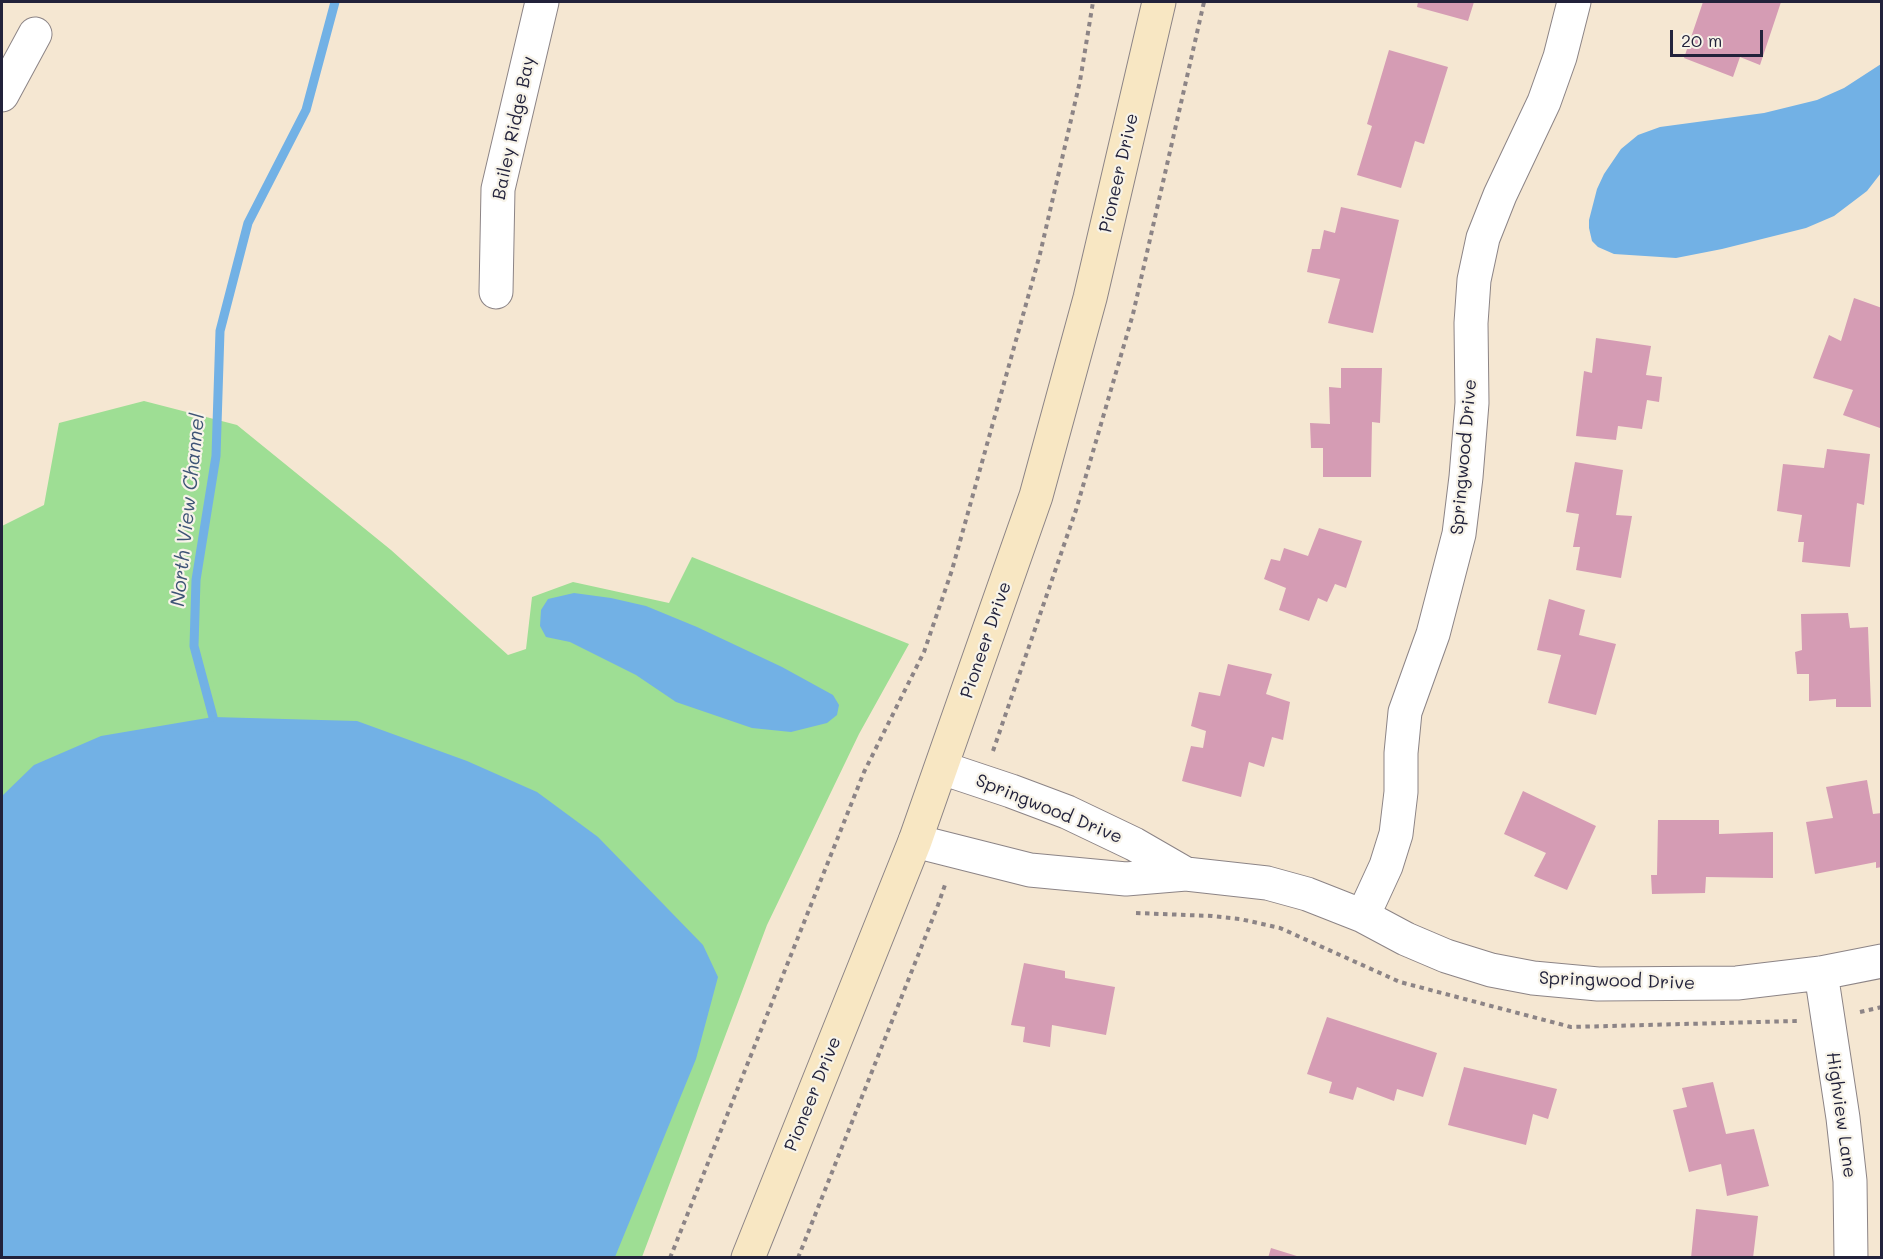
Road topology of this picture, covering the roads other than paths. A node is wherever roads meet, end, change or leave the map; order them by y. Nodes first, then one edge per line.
1 (542, 2) edge
2 (1159, 2) edge
3 (1574, 2) edge
4 (35, 34) dead end
5 (2, 94) edge
6 (496, 292) dead end
7 (942, 768) junction
8 (915, 841) junction
9 (1185, 874) junction
10 (1363, 916) junction
11 (1881, 961) edge
12 (1821, 973) junction
13 (748, 1257) edge
14 (1851, 1257) edge

1 - 6 street, Bailey Ridge Bay
2 - 7 street, Pioneer Drive
3 - 10 street, Springwood Drive
4 - 5 street
7 - 8 street, Pioneer Drive
7 - 9 street, Springwood Drive
8 - 9 street, Springwood Drive
8 - 13 street, Pioneer Drive
9 - 10 street, Springwood Drive
10 - 12 street, Springwood Drive
11 - 12 street, Springwood Drive
12 - 14 street, Highview Lane

